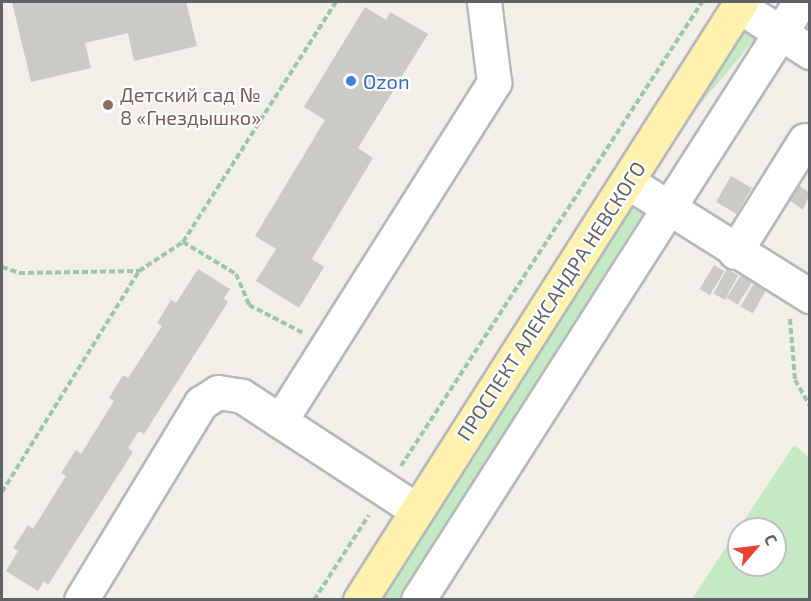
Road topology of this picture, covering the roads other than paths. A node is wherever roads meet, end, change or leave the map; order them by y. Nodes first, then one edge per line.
1 (484, 2) edge
2 (800, 2) edge
3 (740, 4) edge
4 (779, 32) junction
5 (810, 52) edge
6 (805, 140) dead end
7 (628, 182) junction
8 (665, 207) junction
9 (735, 252) junction
10 (798, 289) edge
11 (280, 421) junction
12 (416, 510) junction
13 (81, 600) edge
14 (360, 600) edge
15 (418, 600) edge

1 - 11 lane
2 - 4 lane
3 - 4 lane
3 - 7 main road, ПРОСПЕКТ АЛЕКСАНДРА НЕВСКОГО
4 - 5 lane
4 - 8 lane
6 - 9 lane
7 - 8 lane
7 - 12 main road, ПРОСПЕКТ АЛЕКСАНДРА НЕВСКОГО
8 - 9 lane
8 - 15 lane
9 - 10 lane
11 - 12 lane
11 - 13 lane
12 - 14 main road, ПРОСПЕКТ АЛЕКСАНДРА НЕВСКОГО

